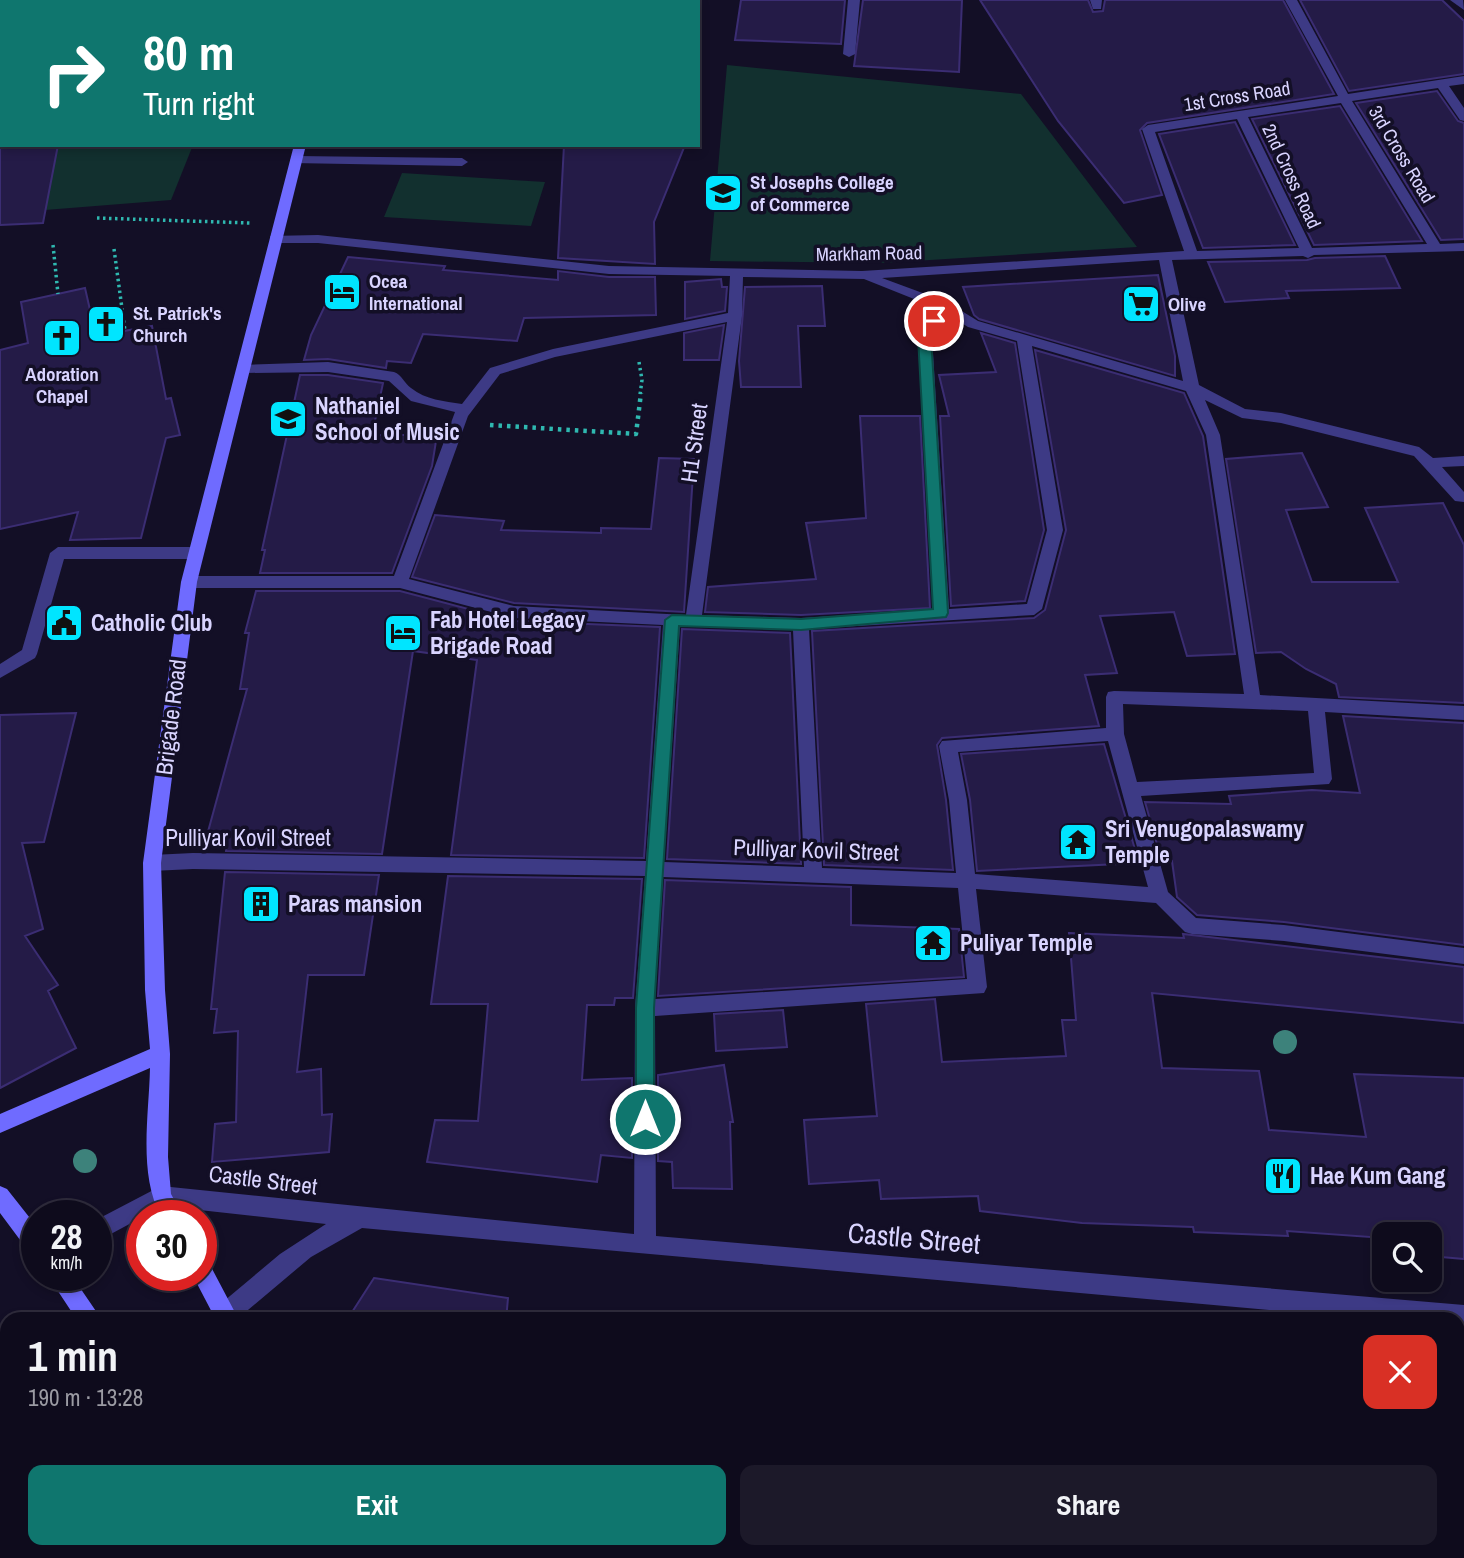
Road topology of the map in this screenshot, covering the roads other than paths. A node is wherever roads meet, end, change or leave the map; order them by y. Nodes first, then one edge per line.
1 (854, 0) edge
2 (1291, 0) edge
3 (1456, 0) edge
4 (1464, 7) edge
5 (849, 54) dead end
6 (1464, 80) edge
7 (1441, 83) junction
8 (1347, 98) junction
9 (1241, 115) junction
10 (1464, 117) edge
11 (298, 153) edge
12 (462, 162) dead end
13 (277, 231) junction
14 (1435, 247) junction
15 (1464, 247) edge
16 (1308, 254) junction
17 (1165, 256) junction
18 (1192, 256) junction
19 (737, 271) junction
20 (862, 275) junction
21 (943, 305) junction
22 (735, 316) junction
23 (1024, 340) junction
24 (246, 368) junction
25 (1192, 388) junction
26 (466, 409) junction
27 (1464, 461) edge
28 (1430, 463) junction
29 (1463, 501) edge
30 (196, 553) junction
31 (188, 582) junction
32 (400, 582) junction
33 (941, 613) junction
34 (672, 620) junction
35 (693, 621) junction
36 (801, 624) junction
37 (0, 672) edge
38 (1253, 701) junction
39 (1316, 705) junction
40 (1464, 713) edge
41 (1115, 734) junction
42 (1133, 789) junction
43 (152, 863) junction
44 (654, 869) junction
45 (813, 874) junction
46 (968, 881) junction
47 (1160, 896) junction
48 (1464, 956) edge
49 (645, 1008) junction
50 (160, 1054) junction
51 (0, 1124) edge
52 (0, 1196) edge
53 (161, 1196) junction
54 (163, 1200) edge
55 (360, 1218) junction
56 (112, 1223) edge
57 (21, 1224) edge
58 (645, 1245) junction
59 (70, 1291) edge
60 (213, 1291) edge
61 (85, 1312) edge
62 (224, 1312) edge
63 (233, 1312) edge
64 (1418, 1312) edge

1 - 5 street
2 - 8 street, 3rd Cross Road
3 - 4 street
6 - 7 street, 1st Cross Road
7 - 8 street, 1st Cross Road
7 - 10 street
8 - 9 street, 1st Cross Road
8 - 14 street, 3rd Cross Road
9 - 16 street, 2nd Cross Road
9 - 18 street, 1st Cross Road
11 - 12 street
11 - 13 main road, Brigade Road
13 - 19 street, Markham Road
13 - 24 main road, Brigade Road
14 - 15 street, Markham Road
14 - 16 street, Markham Road
16 - 18 street, Markham Road
17 - 18 street, Markham Road
17 - 20 street, Markham Road
17 - 25 street
19 - 20 street, Markham Road
19 - 22 street, H1 Street
20 - 21 street
21 - 23 street
21 - 33 street
22 - 26 street
22 - 35 street, H1 Street
23 - 25 street
23 - 33 street
24 - 26 street
24 - 30 main road, Brigade Road
25 - 28 street
25 - 38 street
26 - 32 street
27 - 28 street
28 - 29 street
30 - 31 main road, Brigade Road
30 - 37 street
31 - 32 street
31 - 43 main road, Brigade Road
32 - 34 street
33 - 36 street
34 - 35 street
34 - 44 street
35 - 36 street
36 - 45 street
38 - 39 street
38 - 41 street
39 - 40 street
39 - 42 street
41 - 42 street
41 - 46 street
42 - 47 street
43 - 44 street, Pulliyar Kovil Street
43 - 50 main road, Brigade Road
44 - 45 street, Pulliyar Kovil Street
44 - 49 street
45 - 46 street, Pulliyar Kovil Street
46 - 47 street, Pulliyar Kovil Street
46 - 49 street
47 - 48 street
49 - 58 street
50 - 51 main road
50 - 53 main road, Brigade Road
52 - 57 main road
53 - 54 main road, Brigade Road
53 - 55 street, Castle Street
53 - 56 street
55 - 58 street, Castle Street
55 - 63 street, Castle Street
58 - 64 street, Castle Street
59 - 61 main road
60 - 62 main road

